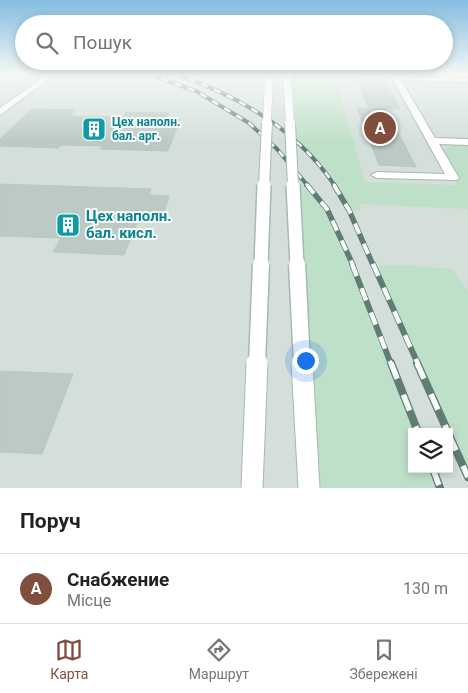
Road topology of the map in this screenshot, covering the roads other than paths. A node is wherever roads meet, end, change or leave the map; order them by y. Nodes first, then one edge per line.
1 (21, 97) edge
2 (268, 97) edge
3 (288, 97) edge
4 (407, 97) edge
5 (0, 112) edge
6 (433, 141) junction
7 (468, 142) edge
8 (377, 175) dead end
9 (252, 488) edge
10 (309, 488) edge

1 - 5 lane
2 - 9 lane, bridge
3 - 10 lane, bridge
4 - 6 lane
6 - 7 lane
6 - 8 lane

